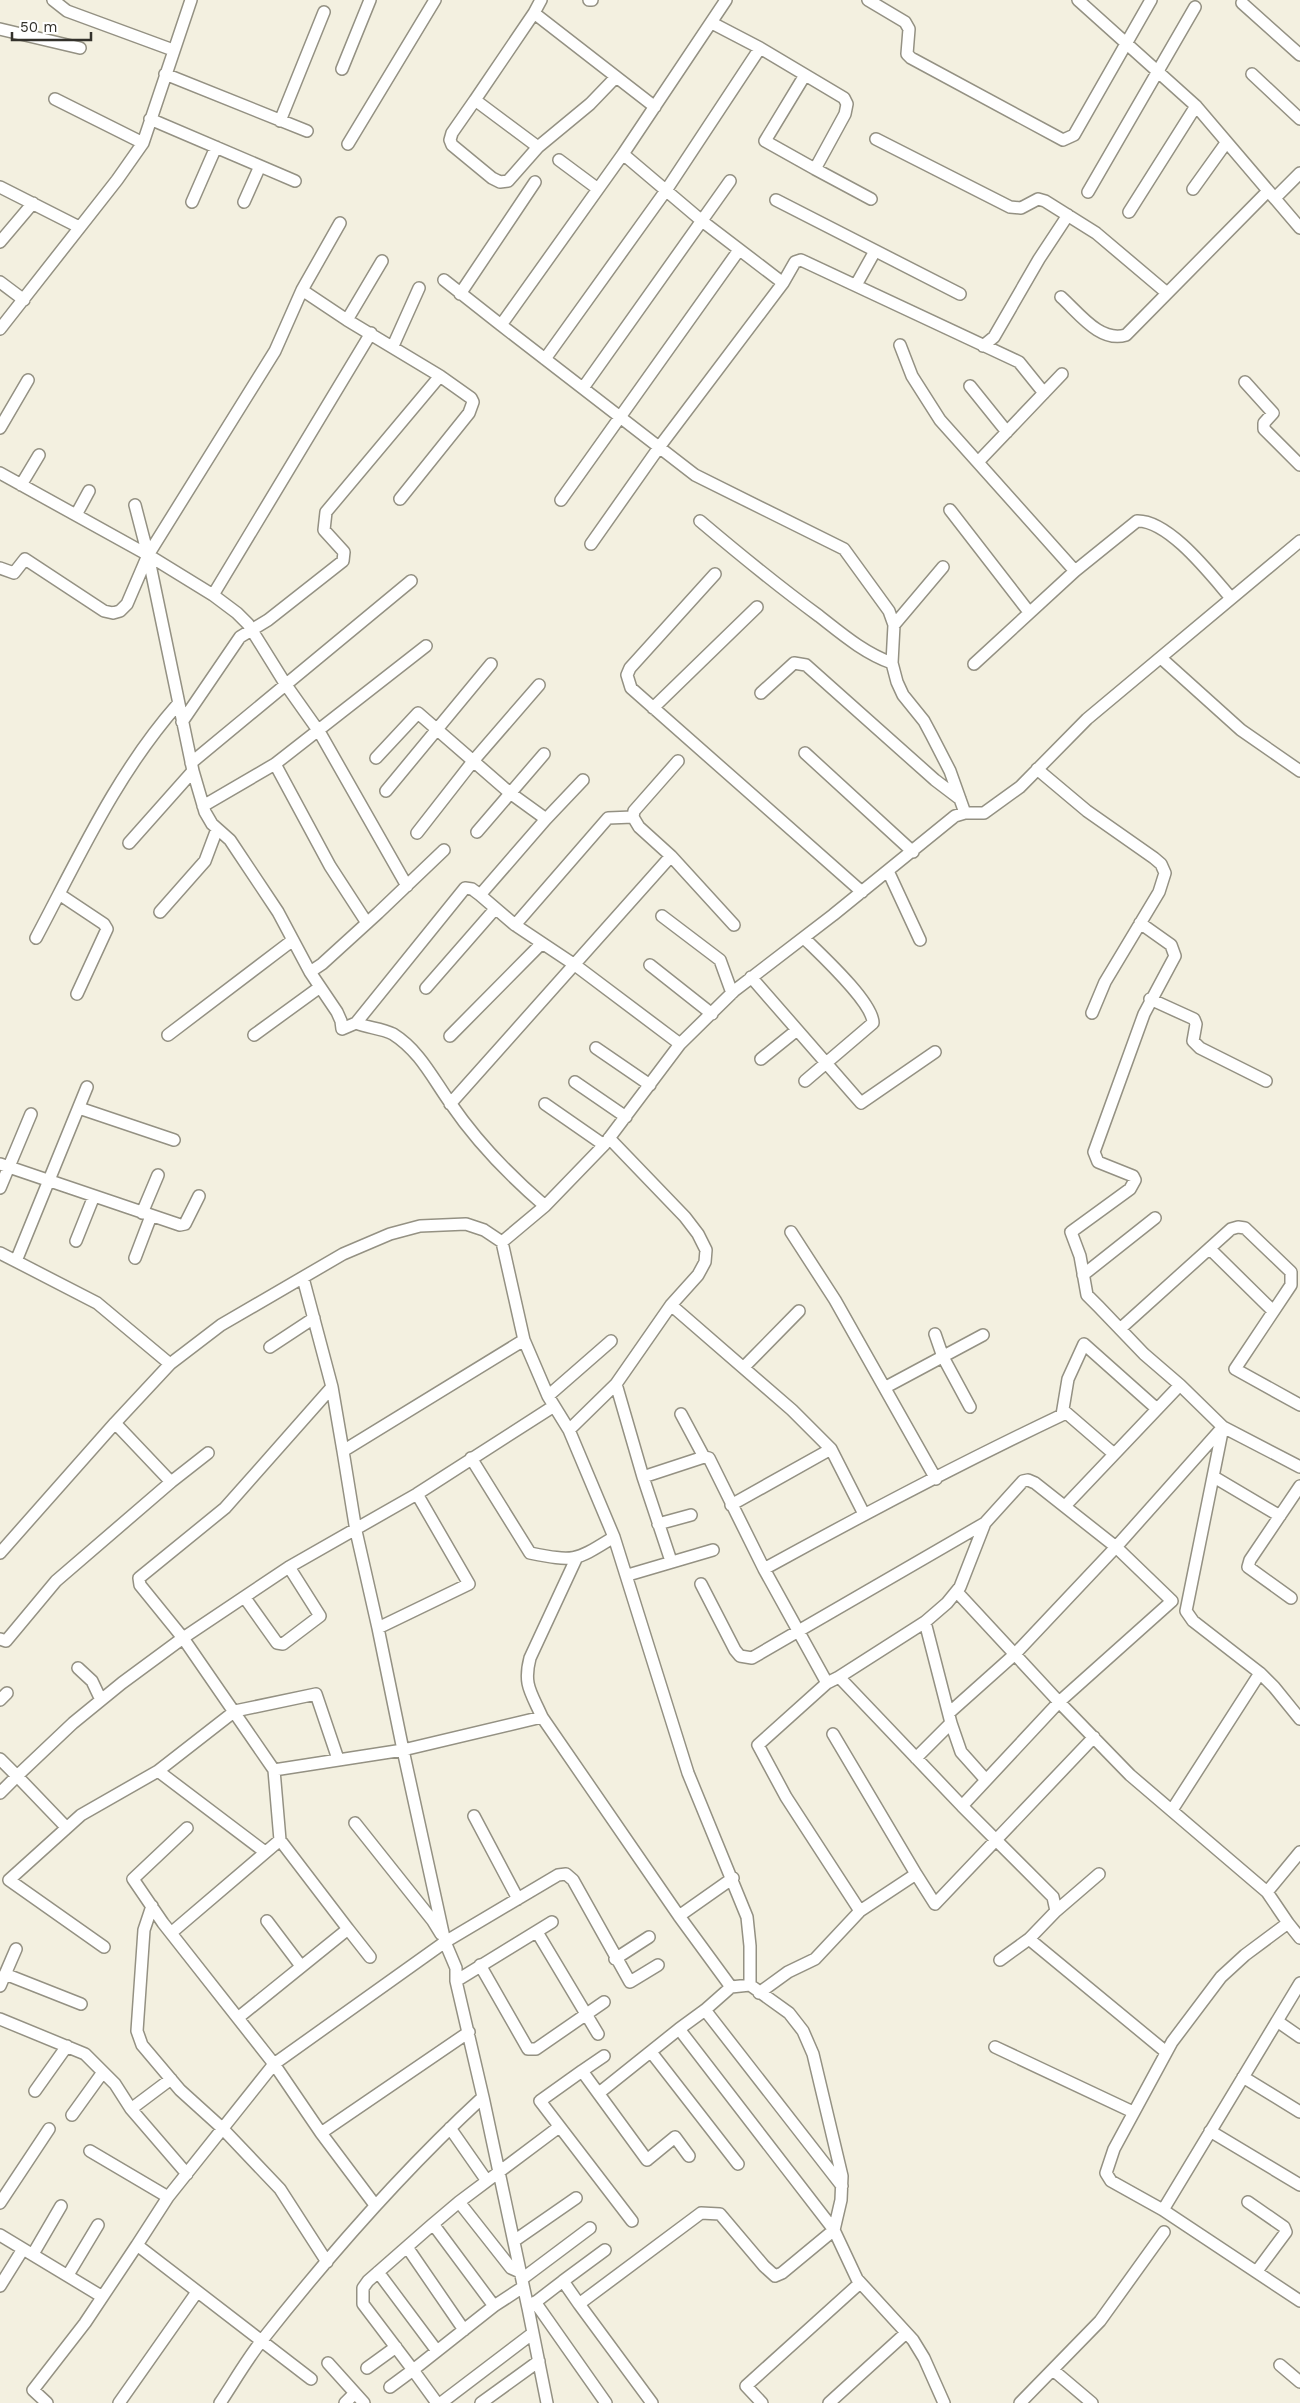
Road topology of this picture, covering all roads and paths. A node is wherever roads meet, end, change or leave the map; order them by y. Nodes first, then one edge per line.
1 (53, 0) edge
2 (72, 0) edge
3 (191, 0) edge
4 (370, 0) edge
5 (435, 0) edge
6 (541, 0) edge
7 (726, 0) edge
8 (868, 0) edge
9 (1078, 0) edge
10 (1151, 0) edge
11 (1242, 3) dead end
12 (1195, 7) dead end
13 (67, 11) junction
14 (324, 12) dead end
15 (534, 13) junction
16 (712, 23) junction
17 (0, 29) edge
18 (1125, 43) junction
19 (80, 48) dead end
20 (760, 48) junction
21 (173, 50) junction
22 (1300, 55) edge
23 (342, 69) dead end
24 (1158, 71) junction
25 (165, 74) junction
26 (1252, 74) dead end
27 (805, 75) junction
28 (616, 77) junction
29 (55, 99) dead end
30 (475, 100) junction
31 (1196, 106) junction
32 (655, 107) junction
33 (150, 119) junction
34 (1300, 119) edge
35 (280, 121) junction
36 (307, 132) dead end
37 (876, 139) dead end
38 (143, 143) junction
39 (1226, 143) junction
40 (348, 144) dead end
41 (216, 147) junction
42 (538, 147) junction
43 (623, 154) junction
44 (559, 160) dead end
45 (260, 166) junction
46 (815, 169) junction
47 (1300, 173) edge
48 (295, 181) dead end
49 (730, 181) dead end
50 (535, 182) dead end
51 (0, 187) edge
52 (598, 189) junction
53 (667, 189) junction
54 (1192, 189) dead end
55 (1088, 192) dead end
56 (1272, 195) junction
57 (871, 198) dead end
58 (776, 200) dead end
59 (192, 202) dead end
60 (244, 202) dead end
61 (33, 203) junction
62 (1129, 212) dead end
63 (1068, 215) junction
64 (702, 221) junction
65 (340, 223) dead end
66 (79, 228) junction
67 (1300, 228) edge
68 (0, 242) edge
69 (739, 250) junction
70 (875, 251) junction
71 (382, 261) dead end
72 (444, 280) dead end
73 (0, 282) edge
74 (783, 283) junction
75 (856, 285) junction
76 (419, 288) dead end
77 (302, 290) junction
78 (1167, 293) junction
79 (460, 294) junction
80 (960, 294) dead end
81 (1062, 297) dead end
82 (24, 300) junction
83 (347, 320) junction
84 (501, 325) junction
85 (0, 329) edge
86 (371, 334) junction
87 (900, 345) dead end
88 (393, 346) junction
89 (983, 346) junction
90 (545, 359) junction
91 (1062, 374) dead end
92 (440, 376) junction
93 (28, 380) dead end
94 (1245, 382) dead end
95 (970, 386) dead end
96 (583, 388) junction
97 (1044, 393) junction
98 (620, 416) junction
99 (0, 428) edge
100 (1007, 432) junction
101 (660, 446) junction
102 (39, 455) dead end
103 (978, 462) junction
104 (1300, 465) edge
105 (0, 472) edge
106 (21, 484) junction
107 (89, 491) dead end
108 (400, 499) dead end
109 (561, 500) dead end
110 (135, 505) dead end
111 (950, 510) dead end
112 (76, 515) junction
113 (700, 521) dead end
114 (1300, 541) edge
115 (591, 544) dead end
116 (148, 555) junction
117 (0, 568) edge
118 (943, 568) dead end
119 (1075, 571) junction
120 (715, 574) dead end
121 (411, 581) dead end
122 (213, 595) junction
123 (1231, 598) junction
124 (757, 607) dead end
125 (1029, 612) junction
126 (894, 625) junction
127 (251, 630) junction
128 (426, 646) dead end
129 (1161, 658) junction
130 (892, 663) junction
131 (491, 664) dead end
132 (974, 664) dead end
133 (286, 685) junction
134 (539, 685) dead end
135 (761, 693) dead end
136 (178, 704) junction
137 (653, 708) junction
138 (182, 722) junction
139 (318, 730) junction
140 (439, 730) junction
141 (805, 753) dead end
142 (544, 754) dead end
143 (376, 758) dead end
144 (474, 760) junction
145 (678, 761) dead end
146 (275, 764) junction
147 (192, 767) junction
148 (1037, 768) junction
149 (1300, 771) edge
150 (583, 780) dead end
151 (386, 790) dead end
152 (510, 793) junction
153 (960, 799) junction
154 (203, 806) junction
155 (965, 813) junction
156 (633, 817) junction
157 (546, 819) junction
158 (217, 829) junction
159 (477, 832) dead end
160 (417, 833) dead end
161 (129, 843) dead end
162 (444, 850) dead end
163 (913, 852) junction
164 (671, 856) junction
165 (888, 871) junction
166 (407, 886) junction
167 (862, 892) junction
168 (59, 894) junction
169 (480, 895) junction
170 (495, 909) junction
171 (160, 912) dead end
172 (662, 916) dead end
173 (366, 923) junction
174 (515, 924) junction
175 (1140, 924) junction
176 (734, 925) dead end
177 (36, 938) dead end
178 (804, 938) junction
179 (293, 940) junction
180 (920, 940) dead end
181 (542, 943) junction
182 (575, 965) junction
183 (650, 965) dead end
184 (310, 972) junction
185 (751, 977) junction
186 (320, 987) junction
187 (426, 988) dead end
188 (732, 993) junction
189 (77, 994) dead end
190 (1150, 999) junction
191 (1092, 1013) dead end
192 (712, 1014) junction
193 (356, 1023) junction
194 (797, 1030) junction
195 (168, 1035) dead end
196 (254, 1035) dead end
197 (450, 1036) dead end
198 (680, 1044) junction
199 (596, 1048) dead end
200 (935, 1052) dead end
201 (761, 1059) dead end
202 (826, 1064) junction
203 (804, 1081) dead end
204 (1266, 1081) dead end
205 (575, 1082) dead end
206 (650, 1086) junction
207 (87, 1087) dead end
208 (450, 1104) junction
209 (545, 1104) dead end
210 (79, 1108) junction
211 (31, 1114) dead end
212 (626, 1118) junction
213 (174, 1140) dead end
214 (606, 1142) junction
215 (5, 1165) edge
216 (158, 1175) dead end
217 (49, 1181) junction
218 (0, 1188) edge
219 (94, 1196) junction
220 (199, 1196) dead end
221 (544, 1206) junction
222 (146, 1214) junction
223 (1155, 1218) dead end
224 (791, 1232) dead end
225 (76, 1241) dead end
226 (502, 1242) junction
227 (1210, 1249) junction
228 (0, 1253) edge
229 (135, 1258) dead end
230 (16, 1261) junction
231 (1083, 1275) junction
232 (303, 1278) junction
233 (671, 1305) junction
234 (799, 1311) dead end
235 (1273, 1311) junction
236 (314, 1318) junction
237 (1120, 1329) junction
238 (935, 1334) dead end
239 (983, 1335) dead end
240 (524, 1340) junction
241 (611, 1341) dead end
242 (270, 1347) dead end
243 (943, 1357) junction
244 (170, 1364) junction
245 (744, 1368) junction
246 (616, 1384) junction
247 (1180, 1384) junction
248 (332, 1387) junction
249 (886, 1387) junction
250 (548, 1396) junction
251 (1300, 1405) edge
252 (554, 1406) junction
253 (970, 1407) dead end
254 (1157, 1409) junction
255 (1063, 1410) junction
256 (681, 1414) dead end
257 (115, 1423) junction
258 (1223, 1428) junction
259 (569, 1430) junction
260 (831, 1449) junction
261 (343, 1451) junction
262 (208, 1453) dead end
263 (1114, 1454) junction
264 (471, 1458) junction
265 (704, 1458) junction
266 (1300, 1467) edge
267 (643, 1477) junction
268 (1214, 1477) junction
269 (936, 1479) junction
270 (171, 1482) junction
271 (1300, 1486) edge
272 (417, 1494) junction
273 (732, 1505) junction
274 (1065, 1506) junction
275 (864, 1514) junction
276 (691, 1515) dead end
277 (1280, 1516) junction
278 (985, 1522) junction
279 (658, 1524) junction
280 (356, 1531) junction
281 (614, 1537) junction
282 (2, 1545) edge
283 (1116, 1548) junction
284 (713, 1550) dead end
285 (576, 1558) junction
286 (671, 1561) junction
287 (289, 1567) junction
288 (764, 1569) junction
289 (628, 1575) junction
290 (701, 1584) dead end
291 (957, 1592) junction
292 (245, 1598) junction
293 (1291, 1598) dead end
294 (925, 1622) junction
295 (378, 1628) junction
296 (799, 1632) junction
297 (183, 1638) junction
298 (0, 1639) edge
299 (1015, 1654) junction
300 (78, 1668) dead end
301 (1260, 1674) junction
302 (839, 1677) junction
303 (827, 1683) junction
304 (101, 1700) junction
305 (1059, 1702) junction
306 (234, 1711) junction
307 (542, 1717) junction
308 (950, 1718) junction
309 (1300, 1719) edge
310 (832, 1734) dead end
311 (1094, 1737) junction
312 (403, 1750) junction
313 (916, 1758) junction
314 (0, 1760) edge
315 (338, 1760) junction
316 (274, 1770) junction
317 (158, 1771) junction
318 (17, 1776) junction
319 (986, 1780) junction
320 (0, 1793) edge
321 (962, 1806) junction
322 (1172, 1810) junction
323 (474, 1816) dead end
324 (355, 1823) dead end
325 (66, 1827) junction
326 (187, 1828) dead end
327 (995, 1839) junction
328 (280, 1840) junction
329 (265, 1852) junction
330 (1300, 1852) edge
331 (916, 1874) junction
332 (1099, 1874) dead end
333 (733, 1878) junction
334 (1267, 1892) junction
335 (518, 1899) junction
336 (152, 1906) junction
337 (860, 1912) junction
338 (1056, 1912) junction
339 (679, 1916) junction
340 (267, 1921) dead end
341 (552, 1922) dead end
342 (1288, 1923) junction
343 (348, 1929) junction
344 (537, 1932) junction
345 (171, 1933) junction
346 (649, 1937) dead end
347 (1300, 1938) edge
348 (1029, 1939) junction
349 (445, 1942) junction
350 (104, 1947) dead end
351 (16, 1949) dead end
352 (370, 1957) dead end
353 (615, 1959) junction
354 (1000, 1960) dead end
355 (480, 1965) junction
356 (658, 1965) dead end
357 (301, 1966) junction
358 (5, 1974) junction
359 (456, 1981) junction
360 (750, 1985) junction
361 (0, 1986) edge
362 (730, 1987) junction
363 (1299, 1988) edge
364 (759, 1993) junction
365 (604, 2002) dead end
366 (81, 2004) dead end
367 (706, 2010) junction
368 (586, 2015) junction
369 (239, 2017) junction
370 (0, 2019) edge
371 (1276, 2021) junction
372 (679, 2029) junction
373 (469, 2032) junction
374 (598, 2034) dead end
375 (1300, 2037) edge
376 (67, 2046) junction
377 (995, 2047) dead end
378 (651, 2052) junction
379 (1166, 2052) junction
380 (604, 2056) dead end
381 (274, 2064) junction
382 (582, 2071) junction
383 (103, 2072) junction
384 (1242, 2077) junction
385 (171, 2079) junction
386 (35, 2092) dead end
387 (599, 2093) junction
388 (483, 2097) junction
389 (131, 2109) junction
390 (1133, 2112) junction
391 (1300, 2112) edge
392 (72, 2115) dead end
393 (559, 2127) junction
394 (222, 2128) junction
395 (450, 2128) junction
396 (49, 2129) dead end
397 (1210, 2131) junction
398 (321, 2133) junction
399 (90, 2151) dead end
400 (689, 2156) dead end
401 (738, 2164) dead end
402 (499, 2171) junction
403 (187, 2174) junction
404 (487, 2180) junction
405 (1300, 2185) edge
406 (842, 2186) junction
407 (168, 2197) junction
408 (576, 2198) dead end
409 (459, 2202) junction
410 (1248, 2202) dead end
411 (0, 2203) edge
412 (375, 2205) junction
413 (60, 2206) dead end
414 (1163, 2210) junction
415 (632, 2222) dead end
416 (433, 2224) junction
417 (98, 2225) dead end
418 (590, 2228) dead end
419 (834, 2230) junction
420 (1164, 2232) dead end
421 (0, 2235) edge
422 (514, 2242) junction
423 (137, 2246) junction
424 (407, 2247) junction
425 (605, 2250) dead end
426 (28, 2252) junction
427 (327, 2262) junction
428 (1257, 2271) junction
429 (378, 2272) junction
430 (68, 2276) junction
431 (522, 2279) junction
432 (563, 2281) junction
433 (860, 2283) junction
434 (0, 2286) edge
435 (198, 2292) junction
436 (101, 2296) junction
437 (1300, 2301) edge
438 (579, 2304) junction
439 (531, 2305) junction
440 (494, 2306) junction
441 (464, 2330) junction
442 (533, 2333) junction
443 (906, 2333) junction
444 (262, 2341) junction
445 (396, 2346) junction
446 (437, 2350) junction
447 (539, 2361) junction
448 (328, 2363) dead end
449 (1280, 2365) dead end
450 (367, 2368) dead end
451 (413, 2370) junction
452 (1053, 2370) junction
453 (311, 2379) dead end
454 (1300, 2382) edge
455 (390, 2387) dead end
456 (356, 2393) junction
457 (941, 2401) edge
458 (47, 2403) edge
459 (119, 2403) edge
460 (220, 2403) edge
461 (345, 2403) edge
462 (364, 2403) edge
463 (437, 2403) edge
464 (441, 2403) edge
465 (481, 2403) edge
466 (547, 2403) edge
467 (606, 2403) edge
468 (652, 2403) edge
469 (762, 2403) edge
470 (829, 2403) edge
471 (1020, 2403) edge
472 (1092, 2403) edge

1 - 13 street
2 - 13 street
3 - 21 street
4 - 23 street
5 - 40 street
6 - 15 street
7 - 16 street
8 - 18 street
9 - 18 street
10 - 18 street
11 - 22 street
12 - 24 street
13 - 21 street
14 - 35 street
15 - 28 street
15 - 30 street
16 - 20 street
16 - 32 street
17 - 19 street
18 - 24 street
20 - 27 street
20 - 53 street
21 - 25 street
24 - 31 street
24 - 55 street
25 - 33 street
25 - 35 street
26 - 34 street
27 - 46 street
27 - 46 street
28 - 32 street
28 - 42 street
29 - 38 street
30 - 42 street
30 - 42 street
31 - 39 street
31 - 62 street
32 - 43 street
33 - 38 street
33 - 41 street
35 - 36 street
37 - 63 street
38 - 66 street
39 - 54 street
39 - 56 street
41 - 45 street
41 - 59 street
43 - 52 street
43 - 53 street
44 - 52 street
45 - 48 street
45 - 60 street
46 - 57 street
47 - 56 street
49 - 64 street
50 - 79 street
51 - 61 street
52 - 84 street
53 - 64 street
53 - 90 street
56 - 67 street
56 - 78 street
58 - 70 street
61 - 66 street
61 - 68 street
63 - 78 street
63 - 89 street
64 - 69 street
64 - 96 street
65 - 77 street
66 - 82 street
69 - 74 street
69 - 98 street
70 - 75 street
70 - 80 street
71 - 83 street
72 - 79 street
73 - 82 street
74 - 75 street
74 - 101 street
75 - 89 street
76 - 88 street
77 - 83 street
77 - 116 street
78 - 81 street
79 - 84 street
82 - 85 street
83 - 86 street
84 - 90 street
86 - 88 street
86 - 122 street
87 - 103 street
88 - 92 street
89 - 97 street
90 - 96 street
91 - 97 street
92 - 108 street
92 - 127 street
93 - 99 street
94 - 104 street
95 - 100 street
96 - 98 street
97 - 100 street
98 - 101 street
98 - 109 street
100 - 103 street
101 - 115 street
101 - 126 street
102 - 106 street
103 - 119 street
105 - 106 street
106 - 112 street
107 - 112 street
110 - 116 street
111 - 125 street
112 - 116 street
113 - 130 street
114 - 123 street
116 - 117 street
116 - 122 street
116 - 136 street
118 - 126 street
119 - 123 street
119 - 125 street
120 - 137 street
121 - 133 street
122 - 127 street
123 - 129 street
124 - 137 street
125 - 132 street
126 - 130 street
127 - 133 street
127 - 138 street
128 - 139 street
129 - 148 street
129 - 149 street
130 - 153 street
131 - 140 street
133 - 139 street
133 - 147 street
134 - 144 street
135 - 153 street
136 - 138 street
136 - 168 street
137 - 167 street
138 - 147 street
139 - 146 street
139 - 166 street
140 - 143 street
140 - 144 street
140 - 151 street
141 - 163 street
142 - 152 street
144 - 152 street
144 - 160 street
145 - 156 street
146 - 154 street
146 - 173 street
147 - 154 street
147 - 161 street
148 - 155 street
148 - 175 street
150 - 157 street
152 - 157 street
152 - 159 street
153 - 155 street
154 - 158 street
155 - 163 street
156 - 164 street
156 - 174 street
157 - 169 street
158 - 171 street
158 - 179 street
162 - 166 street
163 - 165 street
164 - 176 street
164 - 182 street
165 - 167 street
165 - 180 street
166 - 173 street
167 - 178 street
168 - 177 street
168 - 189 street
169 - 170 street
169 - 193 street
170 - 174 street
170 - 187 street
172 - 188 street
173 - 184 street
174 - 181 street
175 - 190 street
175 - 191 street
178 - 185 street
178 - 202 street
179 - 184 street
179 - 195 street
181 - 182 street
181 - 197 street
182 - 198 street
182 - 208 street
183 - 192 street
184 - 186 street
185 - 188 street
185 - 194 street
186 - 193 street
186 - 196 street
188 - 192 street
190 - 204 street
190 - 231 street
192 - 198 street
193 - 208 street
194 - 201 street
194 - 202 street
198 - 206 street
199 - 206 street
200 - 202 street
202 - 203 street
205 - 212 street
206 - 212 street
207 - 210 street
208 - 221 street
209 - 214 street
210 - 213 street
210 - 217 street
211 - 215 street
212 - 214 street
214 - 221 street
214 - 233 street
215 - 217 street
215 - 218 street
216 - 222 street
217 - 219 street
217 - 230 street
219 - 222 street
219 - 225 street
220 - 222 street
221 - 226 street
222 - 229 street
223 - 231 street
224 - 249 street
226 - 232 street
226 - 240 street
227 - 235 street
227 - 235 street
227 - 237 street
228 - 230 street
230 - 244 street
231 - 237 street
232 - 236 street
232 - 244 street
233 - 245 street
233 - 246 street
234 - 245 street
235 - 251 street
236 - 242 street
236 - 248 street
237 - 247 street
238 - 243 street
239 - 243 street
240 - 250 street
240 - 261 street
241 - 250 street
243 - 249 street
243 - 253 street
244 - 257 street
245 - 260 street
246 - 259 street
246 - 267 street
247 - 254 street
247 - 258 street
248 - 261 street
248 - 297 street
249 - 269 street
250 - 252 street
252 - 259 street
252 - 264 street
254 - 255 street
254 - 263 street
255 - 263 street
255 - 269 street
256 - 265 street
257 - 270 street
257 - 282 street
258 - 266 street
258 - 268 street
258 - 283 street
259 - 281 street
260 - 273 street
260 - 275 street
261 - 280 street
262 - 270 street
263 - 274 street
264 - 272 street
264 - 285 street
265 - 267 street
265 - 273 street
267 - 279 street
268 - 277 street
268 - 301 street
269 - 275 street
270 - 298 street
271 - 277 street
272 - 280 street
272 - 295 street
273 - 288 street
274 - 278 street
274 - 283 street
275 - 288 street
276 - 279 street
277 - 293 street
278 - 291 street
278 - 296 street
279 - 286 street
280 - 287 street
280 - 295 street
281 - 285 street
281 - 289 street
283 - 299 street
283 - 305 street
284 - 286 street
285 - 307 street
286 - 289 street
287 - 292 street
287 - 292 street
288 - 296 street
289 - 333 street
290 - 296 street
291 - 294 street
291 - 299 street
292 - 297 street
294 - 302 street
294 - 308 street
295 - 312 street
296 - 303 street
297 - 304 street
297 - 306 street
299 - 305 street
299 - 308 street
300 - 304 street
301 - 309 street
301 - 322 street
302 - 303 street
302 - 313 street
303 - 337 street
304 - 318 street
305 - 311 street
305 - 319 street
306 - 315 street
306 - 316 street
306 - 317 street
307 - 312 street
307 - 339 street
308 - 313 street
308 - 319 street
310 - 331 street
311 - 322 street
311 - 327 street
312 - 315 street
312 - 349 street
313 - 321 street
314 - 318 street
315 - 316 street
316 - 328 street
317 - 325 street
317 - 329 street
318 - 320 street
318 - 325 street
319 - 321 street
321 - 327 street
322 - 334 street
323 - 335 street
324 - 349 street
325 - 350 street
326 - 336 street
327 - 331 street
327 - 338 street
328 - 329 street
328 - 343 street
329 - 345 street
330 - 334 street
331 - 337 street
332 - 338 street
333 - 339 street
333 - 360 street
334 - 342 street
335 - 349 street
335 - 353 street
336 - 345 street
336 - 385 street
337 - 364 street
338 - 348 street
339 - 362 street
340 - 357 street
341 - 344 street
342 - 347 street
342 - 379 street
343 - 352 street
343 - 357 street
344 - 355 street
344 - 368 street
345 - 369 street
346 - 353 street
348 - 354 street
348 - 379 street
349 - 359 street
349 - 381 street
351 - 358 street
353 - 356 street
355 - 359 street
355 - 368 street
357 - 369 street
358 - 361 street
358 - 366 street
359 - 373 street
360 - 362 street
360 - 364 street
362 - 367 street
363 - 371 street
364 - 406 street
365 - 368 street
367 - 372 street
367 - 406 street
368 - 374 street
369 - 381 street
370 - 376 street
371 - 375 street
371 - 384 street
372 - 378 street
372 - 419 street
373 - 388 street
373 - 398 street
376 - 383 street
376 - 386 street
377 - 390 street
378 - 387 street
378 - 401 street
379 - 390 street
380 - 382 street
381 - 394 street
381 - 398 street
382 - 387 street
382 - 393 street
383 - 389 street
383 - 392 street
384 - 391 street
384 - 397 street
385 - 389 street
385 - 394 street
387 - 400 street
388 - 395 street
388 - 402 street
389 - 403 street
390 - 414 street
393 - 402 street
393 - 415 street
394 - 403 street
394 - 427 street
395 - 404 street
395 - 412 street
396 - 411 street
397 - 405 street
397 - 414 street
398 - 412 street
399 - 407 street
402 - 404 street
402 - 422 street
403 - 407 street
404 - 409 street
406 - 419 street
407 - 423 street
408 - 422 street
409 - 416 street
409 - 431 street
410 - 428 street
412 - 427 street
413 - 426 street
414 - 428 street
416 - 424 street
416 - 440 street
417 - 430 street
418 - 431 street
419 - 433 street
419 - 438 street
420 - 452 street
421 - 426 street
422 - 431 street
423 - 435 street
423 - 436 street
424 - 429 street
424 - 441 street
425 - 432 street
426 - 430 street
426 - 434 street
427 - 444 street
428 - 437 street
429 - 445 street
429 - 446 street
430 - 436 street
431 - 439 street
431 - 440 street
432 - 438 street
432 - 439 street
433 - 443 street
433 - 469 street
435 - 444 street
435 - 459 street
436 - 458 street
438 - 468 street
439 - 442 street
439 - 467 street
440 - 441 street
441 - 446 street
442 - 447 street
442 - 464 street
443 - 457 street
443 - 470 street
444 - 453 street
444 - 460 street
445 - 450 street
445 - 451 street
446 - 451 street
447 - 465 street
447 - 466 street
448 - 456 street
449 - 454 street
451 - 455 street
451 - 463 street
452 - 471 street
452 - 472 street
456 - 461 street
456 - 462 street

